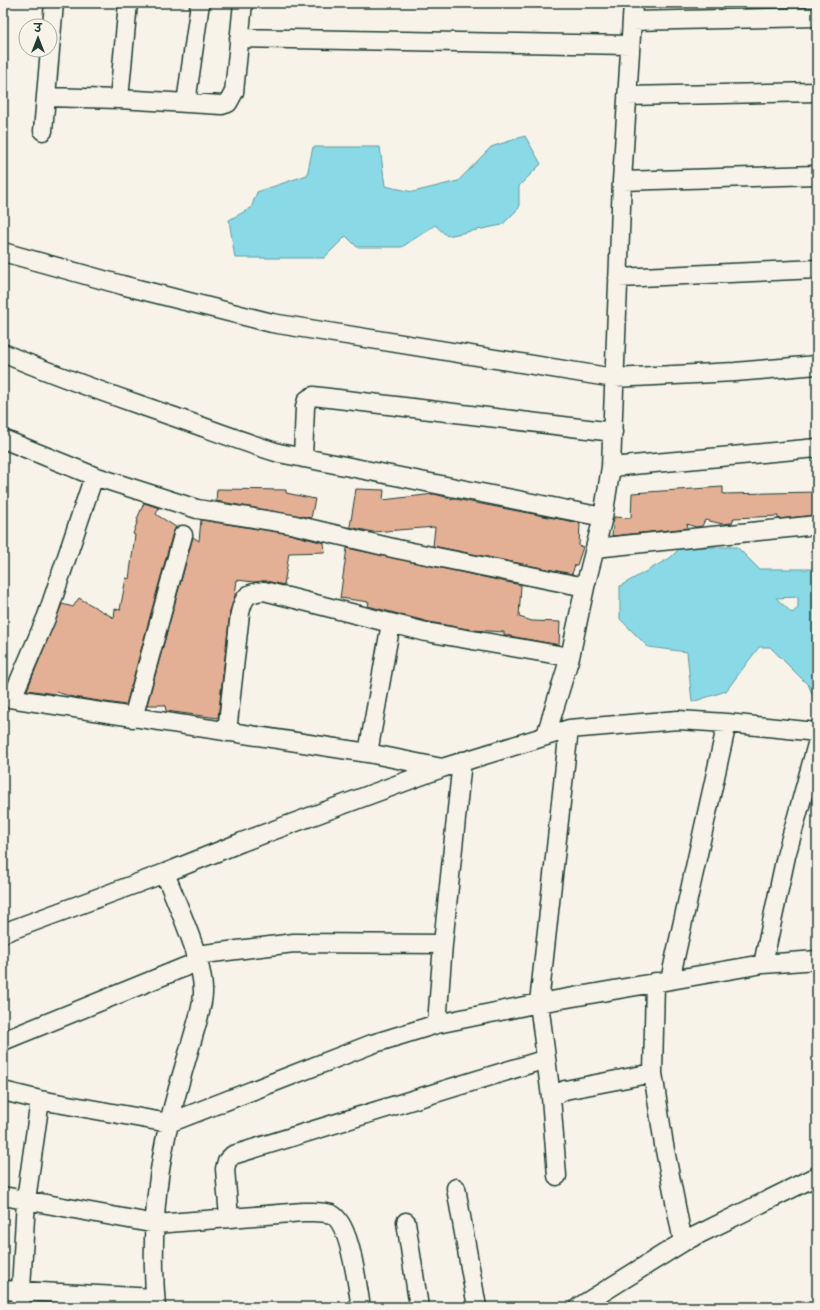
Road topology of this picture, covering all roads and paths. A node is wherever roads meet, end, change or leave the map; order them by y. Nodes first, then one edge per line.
1 (54, 3) edge
2 (128, 3) edge
3 (200, 3) edge
4 (244, 3) edge
5 (633, 3) edge
6 (817, 17) edge
7 (632, 21) junction
8 (239, 38) junction
9 (630, 45) junction
10 (817, 92) edge
11 (628, 96) junction
12 (46, 98) junction
13 (119, 99) junction
14 (186, 103) junction
15 (43, 131) dead end
16 (817, 175) edge
17 (622, 181) junction
18 (3, 252) edge
19 (817, 269) edge
20 (618, 278) junction
21 (3, 353) edge
22 (817, 365) edge
23 (614, 378) junction
24 (613, 432) junction
25 (3, 440) edge
26 (817, 448) edge
27 (304, 458) junction
28 (611, 466) junction
29 (94, 476) junction
30 (603, 517) junction
31 (817, 525) edge
32 (183, 535) dead end
33 (595, 548) junction
34 (585, 587) junction
35 (391, 623) junction
36 (570, 657) junction
37 (8, 697) edge
38 (133, 718) junction
39 (727, 723) junction
40 (569, 729) junction
41 (227, 732) junction
42 (817, 732) edge
43 (546, 735) junction
44 (817, 744) edge
45 (368, 753) junction
46 (462, 761) junction
47 (442, 768) junction
48 (165, 873) junction
49 (3, 933) edge
50 (443, 944) junction
51 (196, 958) junction
52 (817, 960) edge
53 (763, 964) junction
54 (662, 981) junction
55 (539, 1003) junction
56 (437, 1024) junction
57 (3, 1041) edge
58 (546, 1059) junction
59 (653, 1073) junction
60 (3, 1091) edge
61 (551, 1097) junction
62 (40, 1100) junction
63 (169, 1123) junction
64 (557, 1176) dead end
65 (817, 1176) edge
66 (456, 1188) dead end
67 (3, 1196) edge
68 (26, 1200) junction
69 (229, 1218) junction
70 (406, 1222) dead end
71 (156, 1224) junction
72 (683, 1242) junction
73 (3, 1290) edge
74 (20, 1299) edge
75 (155, 1302) edge
76 (361, 1307) edge
77 (419, 1307) edge
78 (477, 1307) edge
79 (579, 1307) edge

1 - 12 street
2 - 13 street
3 - 14 street
4 - 8 street
5 - 7 street
6 - 7 street
7 - 9 street
8 - 9 street
8 - 14 street
9 - 11 street
10 - 11 street
11 - 17 street
12 - 13 street
12 - 15 street
13 - 14 street
16 - 17 street
17 - 20 street
18 - 23 street
19 - 20 street
20 - 23 street
21 - 27 street
22 - 23 street
23 - 24 street
24 - 27 street
24 - 28 street
25 - 29 street
26 - 28 street
27 - 30 street
28 - 30 street
29 - 34 street
29 - 37 street
30 - 33 street
31 - 33 street
32 - 38 street
33 - 34 street
34 - 36 street
35 - 36 street
35 - 41 street
35 - 45 street
36 - 43 street
37 - 38 street
38 - 41 street
39 - 40 street
39 - 42 street
39 - 54 street
40 - 43 street
40 - 55 street
41 - 45 street
43 - 46 street
44 - 53 street
45 - 47 street
46 - 47 street
46 - 50 street
47 - 48 street
48 - 49 street
48 - 51 street
50 - 51 street
50 - 56 street
51 - 57 street
51 - 63 street
52 - 53 street
53 - 54 street
54 - 55 street
54 - 59 street
55 - 56 street
55 - 58 street
56 - 63 street
58 - 61 street
58 - 69 street
59 - 61 street
59 - 72 street
60 - 62 street
61 - 64 street
62 - 63 street
62 - 68 street
63 - 71 street
65 - 72 street
66 - 78 street
67 - 68 street
68 - 71 street
68 - 74 street
69 - 71 street
69 - 76 street
70 - 77 street
71 - 75 street
72 - 79 street
73 - 74 street
74 - 75 street

